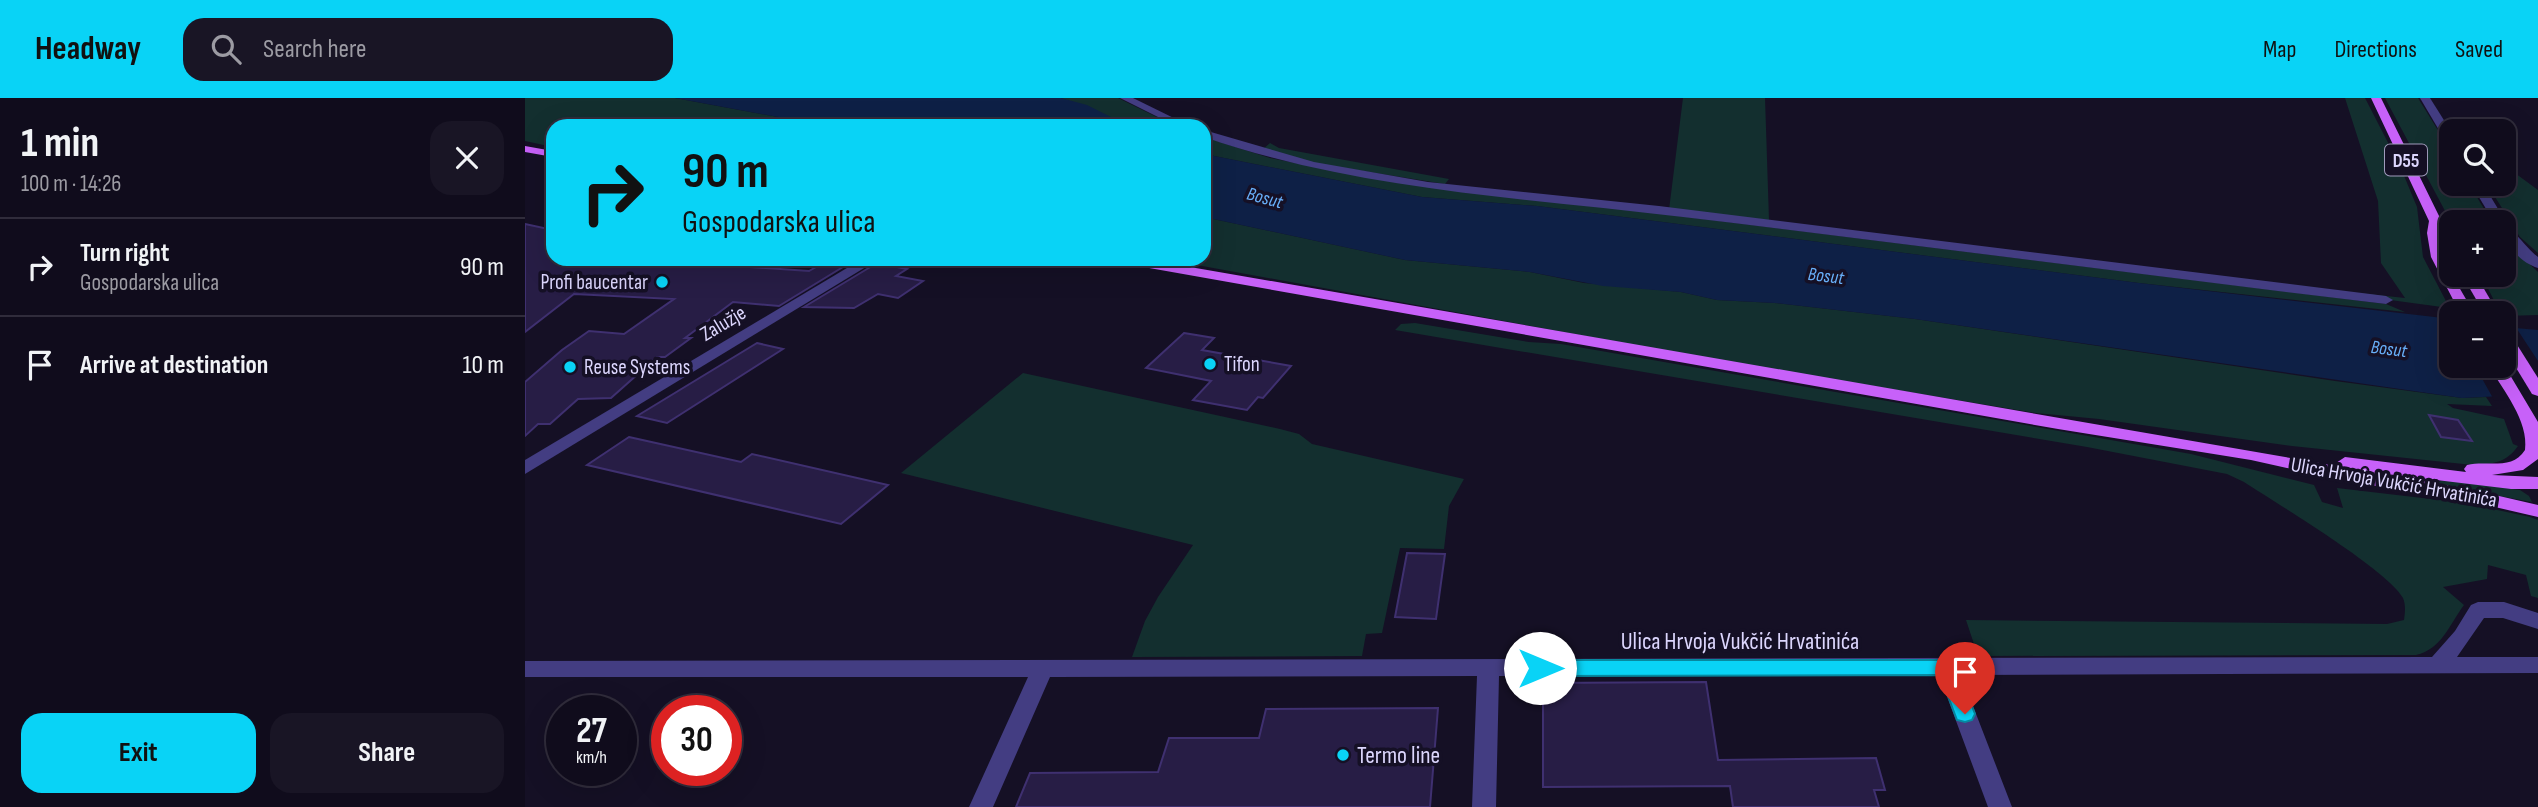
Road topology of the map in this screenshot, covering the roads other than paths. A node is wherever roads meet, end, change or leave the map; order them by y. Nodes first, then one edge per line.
1 (1125, 98) edge
2 (2376, 98) edge
3 (2425, 98) edge
4 (1170, 119) edge
5 (2439, 121) edge
6 (1211, 135) edge
7 (525, 149) edge
8 (546, 153) edge
9 (2435, 221) junction
10 (2439, 226) edge
11 (2516, 245) edge
12 (2538, 264) edge
13 (860, 266) edge
14 (1161, 266) edge
15 (2386, 300) dead end
16 (2460, 301) edge
17 (2516, 355) edge
18 (2504, 378) edge
19 (2538, 391) edge
20 (2527, 418) junction
21 (2538, 435) edge
22 (2251, 455) junction
23 (525, 467) edge
24 (2421, 473) junction
25 (2538, 483) edge
26 (2538, 511) edge
27 (2538, 621) edge
28 (2538, 665) edge
29 (2437, 666) junction
30 (1947, 667) junction
31 (1488, 668) junction
32 (525, 669) edge
33 (1043, 669) junction
34 (981, 807) edge
35 (1483, 807) edge
36 (2000, 807) edge

1 - 4 street
2 - 9 main road, D55
3 - 5 street
6 - 15 street
7 - 8 main road
9 - 10 main road, D55
9 - 16 main road, D55
11 - 12 street
13 - 23 street, Zalužje
14 - 22 main road, Ulica Hrvoja Vukčić Hrvatinića
17 - 19 main road
18 - 20 main road
20 - 21 main road
20 - 24 main road
22 - 24 main road, Ulica Hrvoja Vukčić Hrvatinića
22 - 26 main road, Ulica Hrvoja Vukčić Hrvatinića
24 - 25 main road, Ulica Hrvoja Vukčić Hrvatinića
27 - 29 street
28 - 29 street, Ulica Hrvoja Vukčić Hrvatinića
29 - 30 street, Ulica Hrvoja Vukčić Hrvatinića
30 - 31 street, Ulica Hrvoja Vukčić Hrvatinića
30 - 36 street
31 - 33 street, Ulica Hrvoja Vukčić Hrvatinića
31 - 35 street
32 - 33 street, Ulica Hrvoja Vukčić Hrvatinića
33 - 34 street

